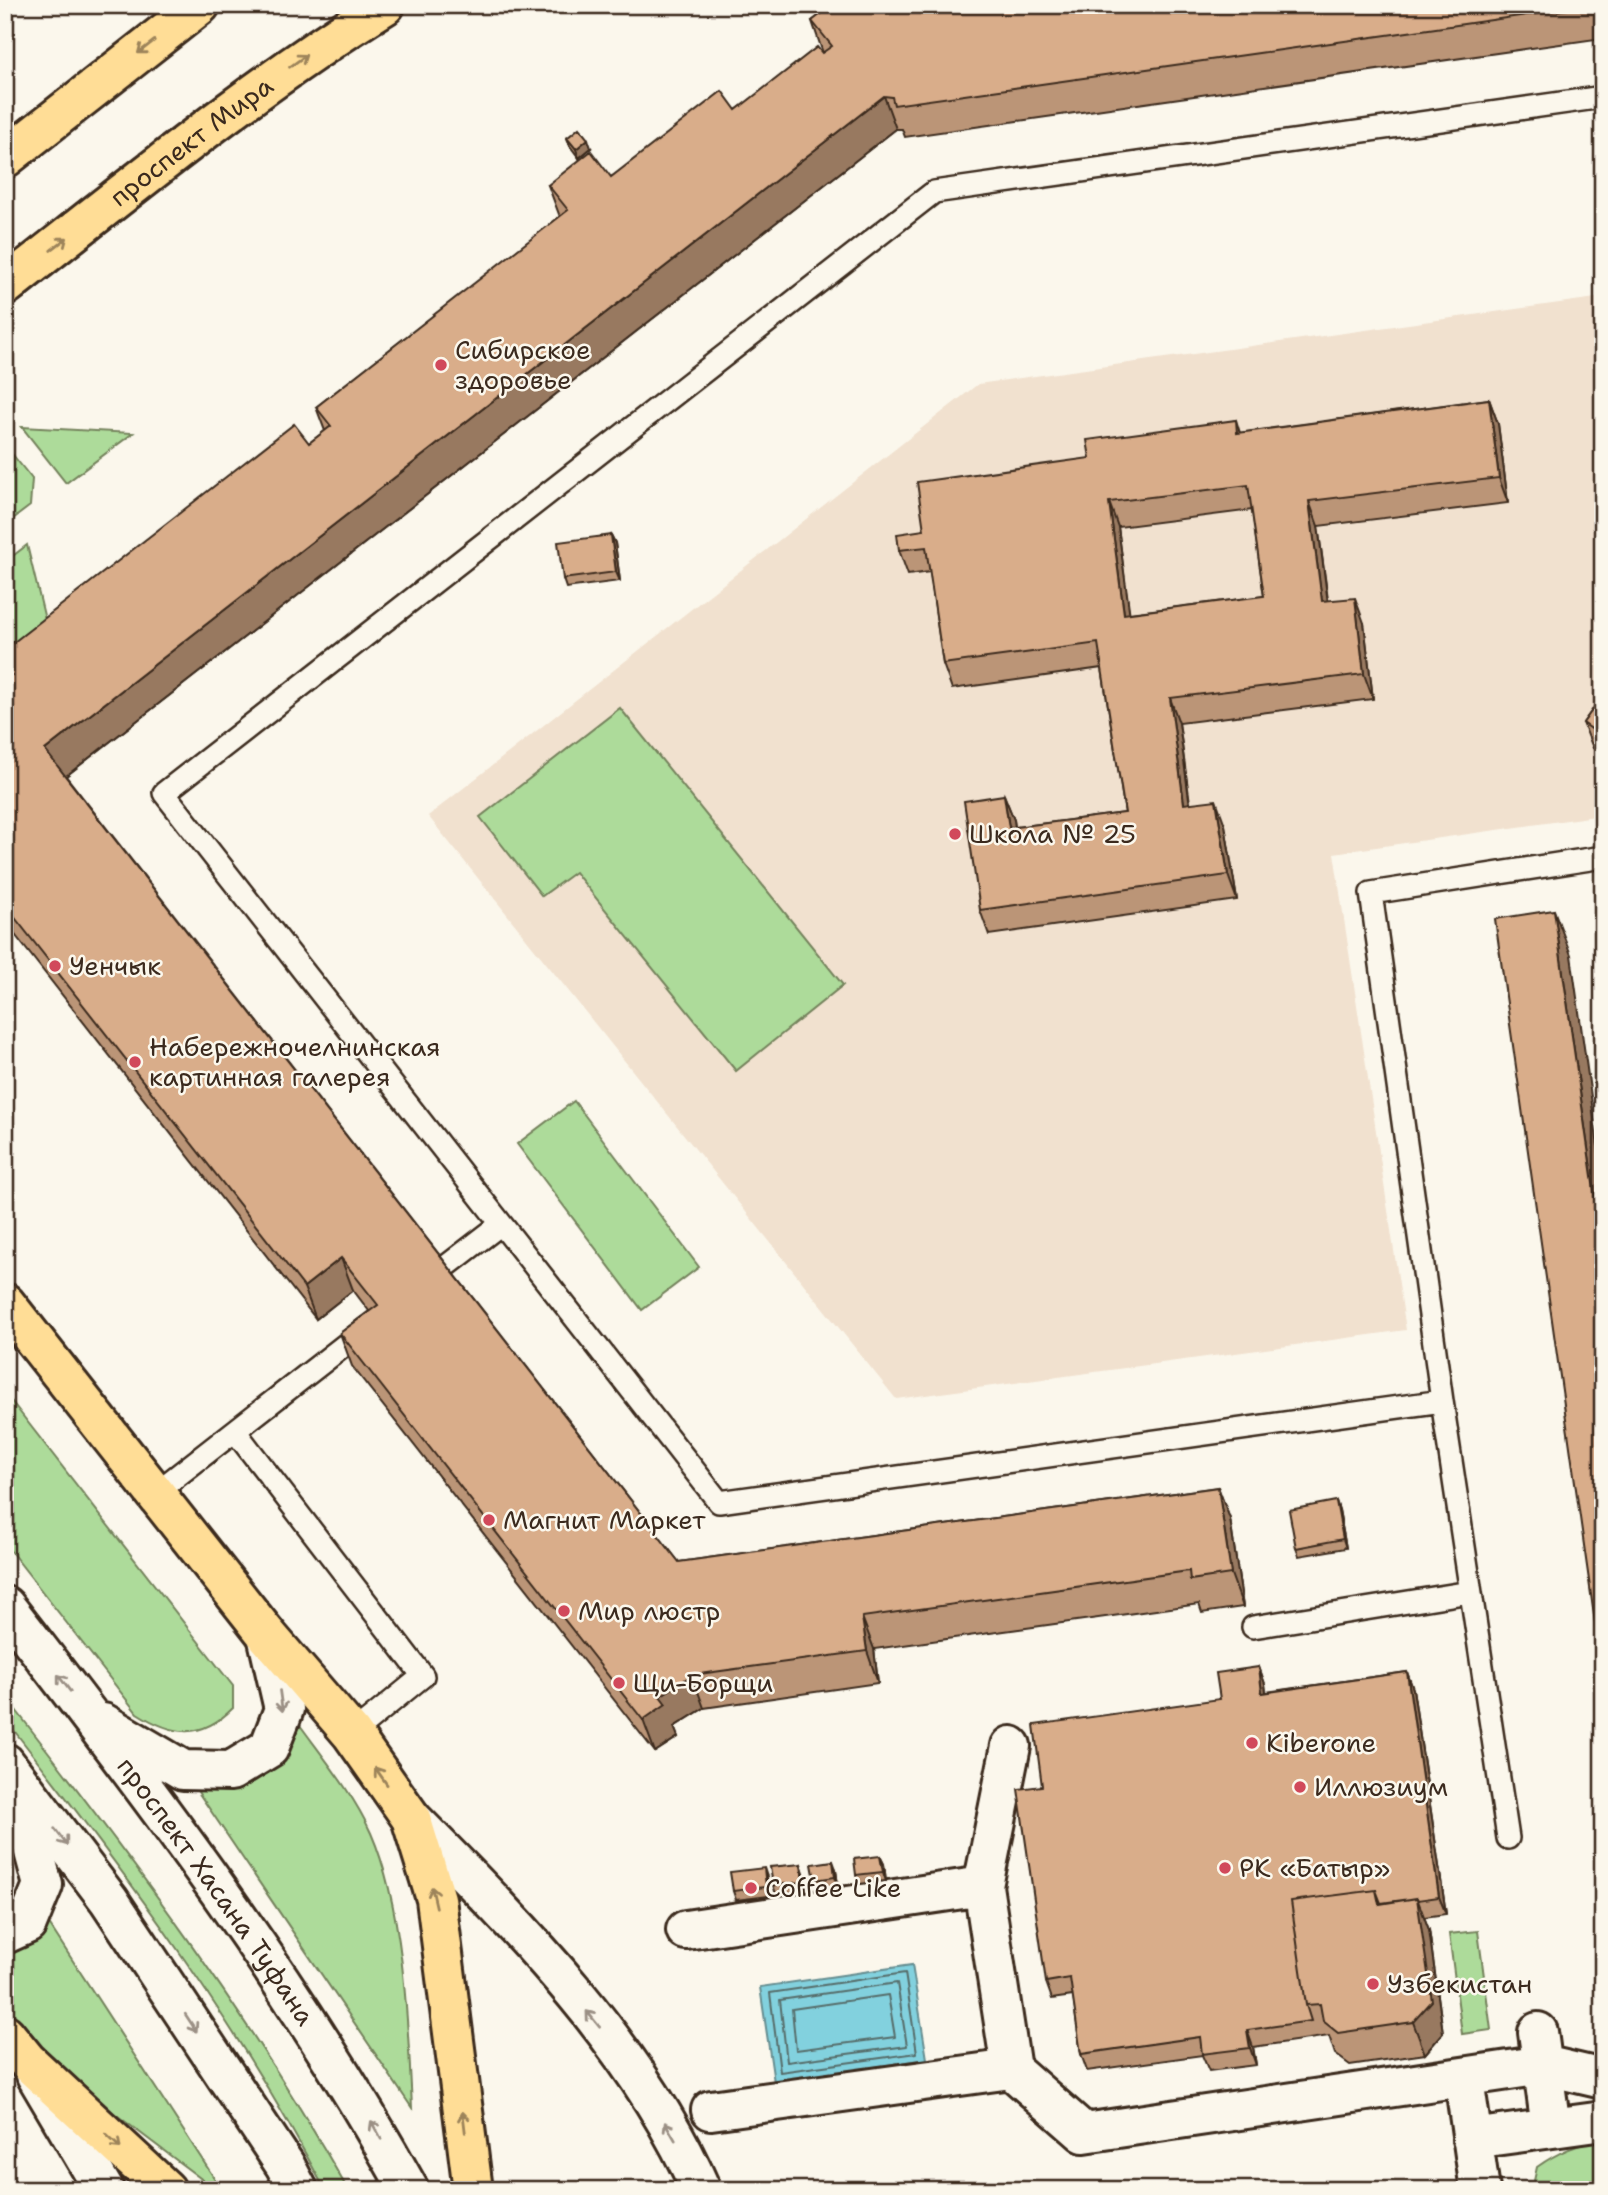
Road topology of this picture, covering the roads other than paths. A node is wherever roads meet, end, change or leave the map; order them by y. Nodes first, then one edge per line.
1 (200, 5) edge
2 (385, 5) edge
3 (1603, 97) edge
4 (5, 158) edge
5 (5, 286) edge
6 (1603, 857) edge
7 (501, 1224) junction
8 (440, 1271) edge
9 (5, 1303) edge
10 (377, 1320) edge
11 (1442, 1401) junction
12 (235, 1431) junction
13 (154, 1494) junction
14 (1470, 1592) junction
15 (5, 1606) edge
16 (1253, 1626) dead end
17 (267, 1635) junction
18 (87, 1714) junction
19 (352, 1734) junction
20 (1011, 1746) dead end
21 (9, 1768) edge
22 (411, 1818) junction
23 (1508, 1838) dead end
24 (983, 1886) junction
25 (686, 1930) dead end
26 (5, 1934) edge
27 (16, 2048) edge
28 (1540, 2049) junction
29 (1011, 2069) junction
30 (1464, 2079) junction
31 (1603, 2079) edge
32 (711, 2110) dead end
33 (1603, 2121) edge
34 (1551, 2128) junction
35 (1472, 2139) junction
36 (104, 2190) edge
37 (166, 2190) edge
38 (298, 2190) edge
39 (409, 2190) edge
40 (473, 2190) edge
41 (701, 2190) edge
42 (1480, 2190) edge

1 -> 4 main road
5 -> 2 main road, проспект Мира
3 - 7 lane
6 - 11 lane
7 - 8 lane
7 - 11 lane
9 - 13 main road
10 - 12 lane
11 - 14 lane
12 - 13 lane
12 - 19 lane
13 - 17 main road
14 - 16 lane
14 - 23 lane
18 -> 15 street, проспект Хасана Туфана
17 -> 18 street
17 - 19 main road
39 -> 18 street, проспект Хасана Туфана
22 -> 19 main road
20 - 24 street
21 - 26 street
21 -> 38 street
40 -> 22 main road
41 -> 22 street
24 - 25 street
24 - 29 street
27 - 36 street
27 -> 37 main road
28 - 30 street
28 - 31 street
28 - 34 street
29 - 30 street
29 - 32 street
30 - 35 street
33 - 34 street
34 - 35 street
35 - 42 street

